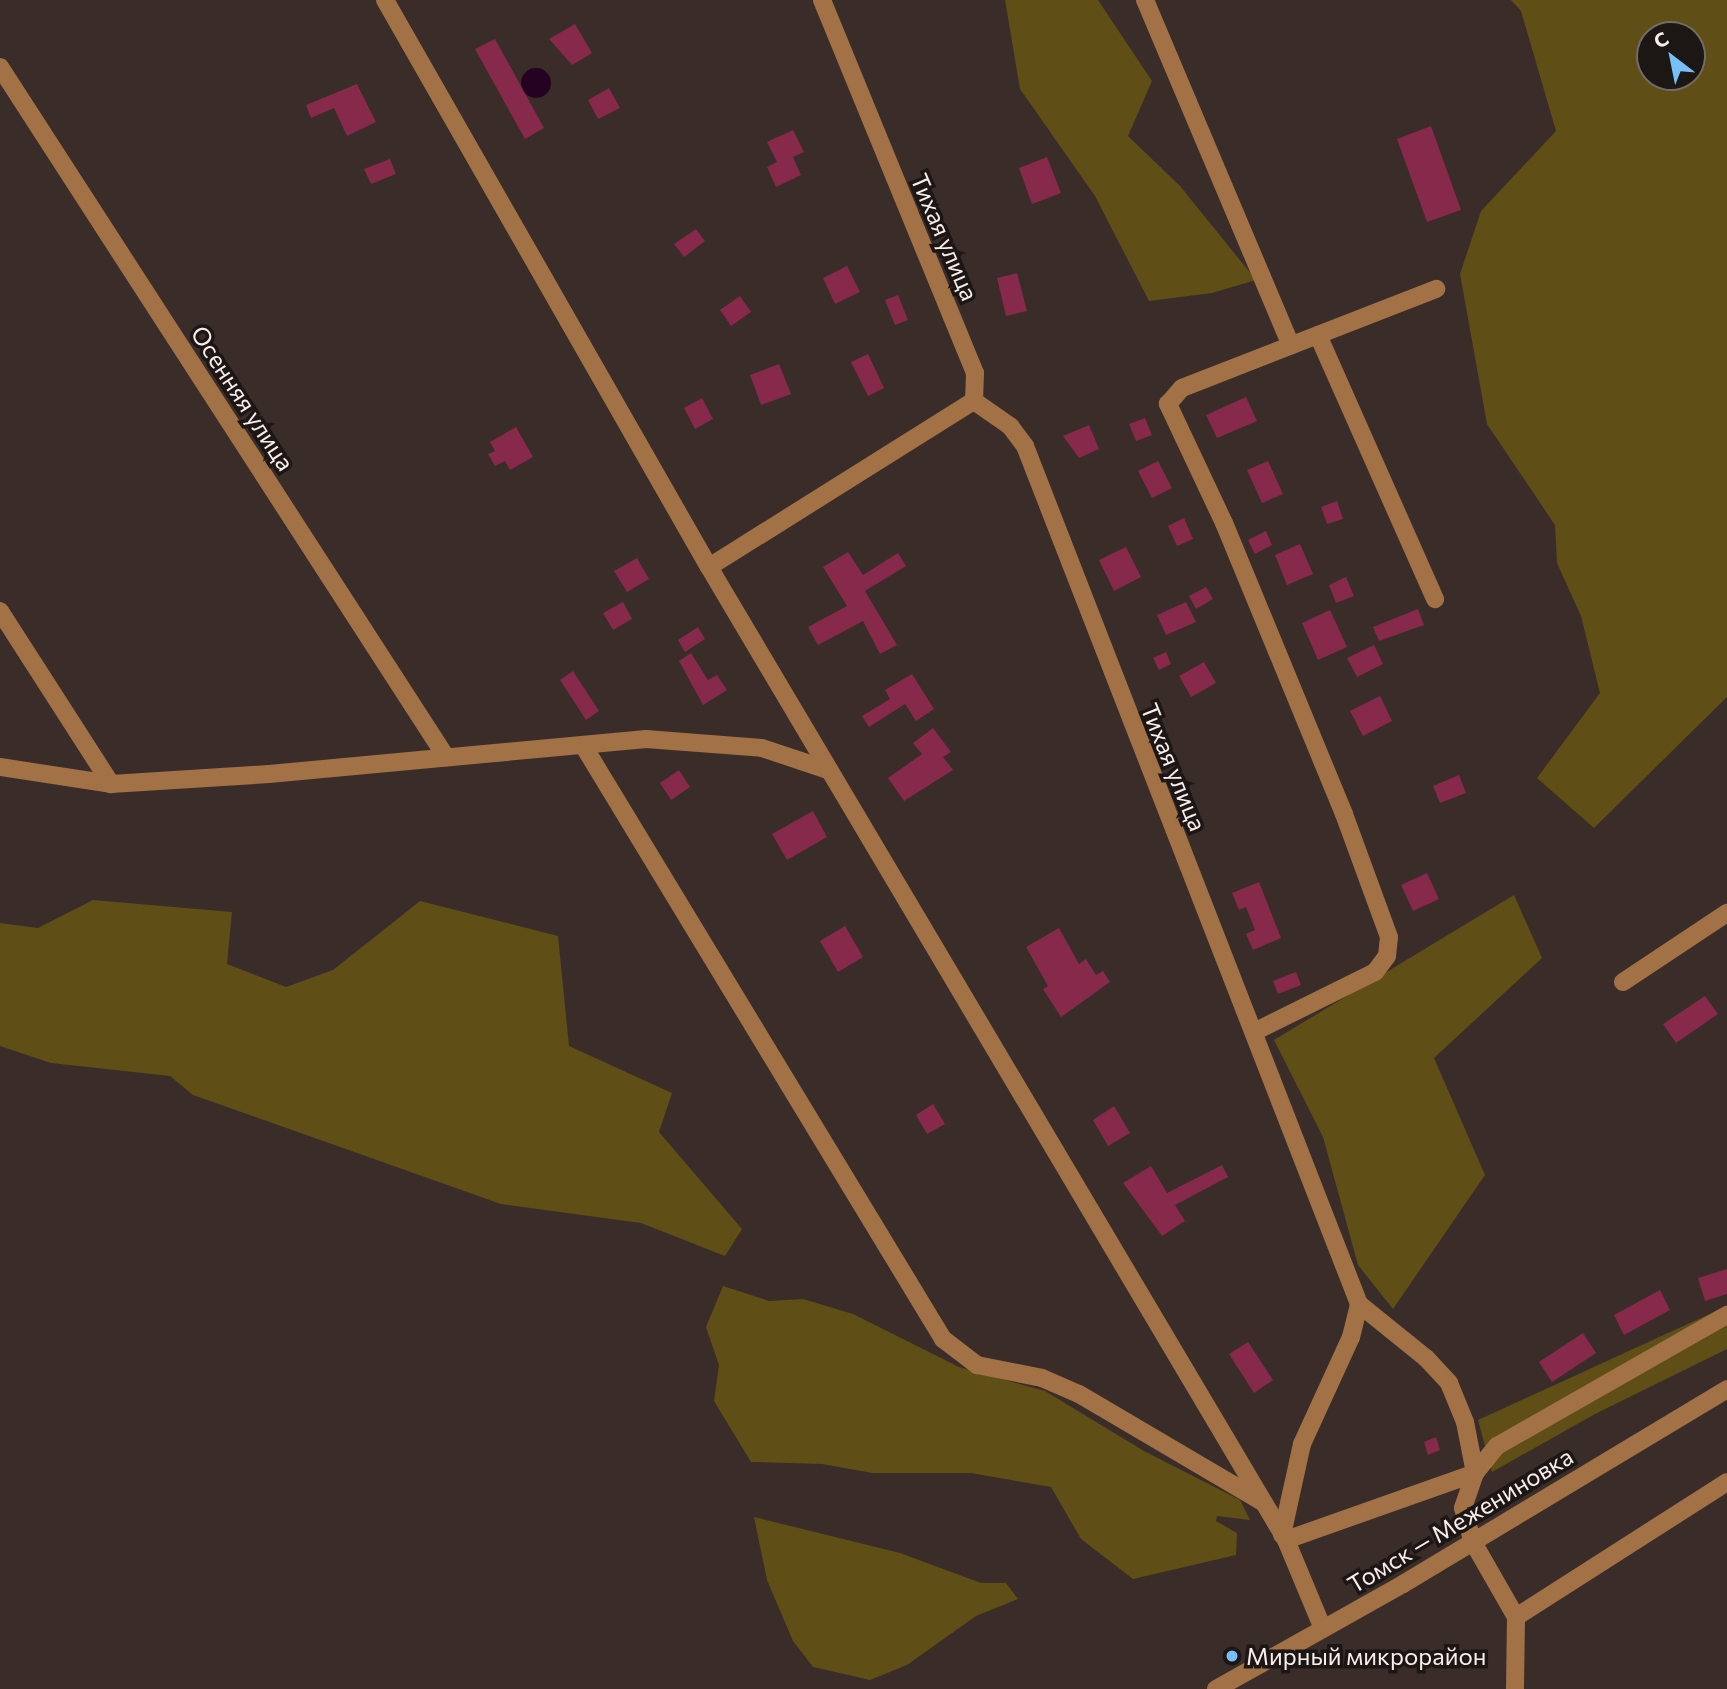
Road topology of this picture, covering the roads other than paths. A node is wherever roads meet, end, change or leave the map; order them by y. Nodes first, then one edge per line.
1 (385, 0) edge
2 (822, 0) edge
3 (1145, 0) edge
4 (0, 67) edge
5 (1436, 289) dead end
6 (1318, 335) junction
7 (1291, 345) junction
8 (974, 401) junction
9 (709, 566) junction
10 (1435, 599) dead end
11 (0, 611) edge
12 (583, 745) junction
13 (446, 757) junction
14 (0, 767) edge
15 (828, 770) junction
16 (111, 784) junction
17 (1727, 913) edge
18 (1623, 982) dead end
19 (1254, 1032) junction
20 (1359, 1304) junction
21 (1727, 1315) edge
22 (1727, 1389) edge
23 (1475, 1473) junction
24 (1727, 1482) edge
25 (1264, 1503) junction
26 (1284, 1537) junction
27 (1473, 1542) junction
28 (1516, 1617) junction
29 (1322, 1629) junction
30 (1216, 1689) edge
31 (1516, 1689) edge

1 - 9 street
2 - 8 street, Тихая улица
3 - 7 street
4 - 13 street, Осенняя улица
5 - 6 street
6 - 7 street
6 - 10 street
7 - 19 street
8 - 9 street
8 - 19 street, Тихая улица
9 - 15 street
11 - 16 street
12 - 13 street
12 - 15 street
12 - 25 street
13 - 16 street
14 - 16 street
15 - 25 street
17 - 18 street
19 - 20 street, Тихая улица
20 - 23 street
20 - 26 street
21 - 23 street
22 - 27 street, Томск — Межениновка
23 - 26 street
23 - 27 street
24 - 28 street
25 - 26 street
26 - 29 street
27 - 28 street
27 - 29 street, Томск — Межениновка
28 - 31 street
29 - 30 street, Томск — Межениновка

